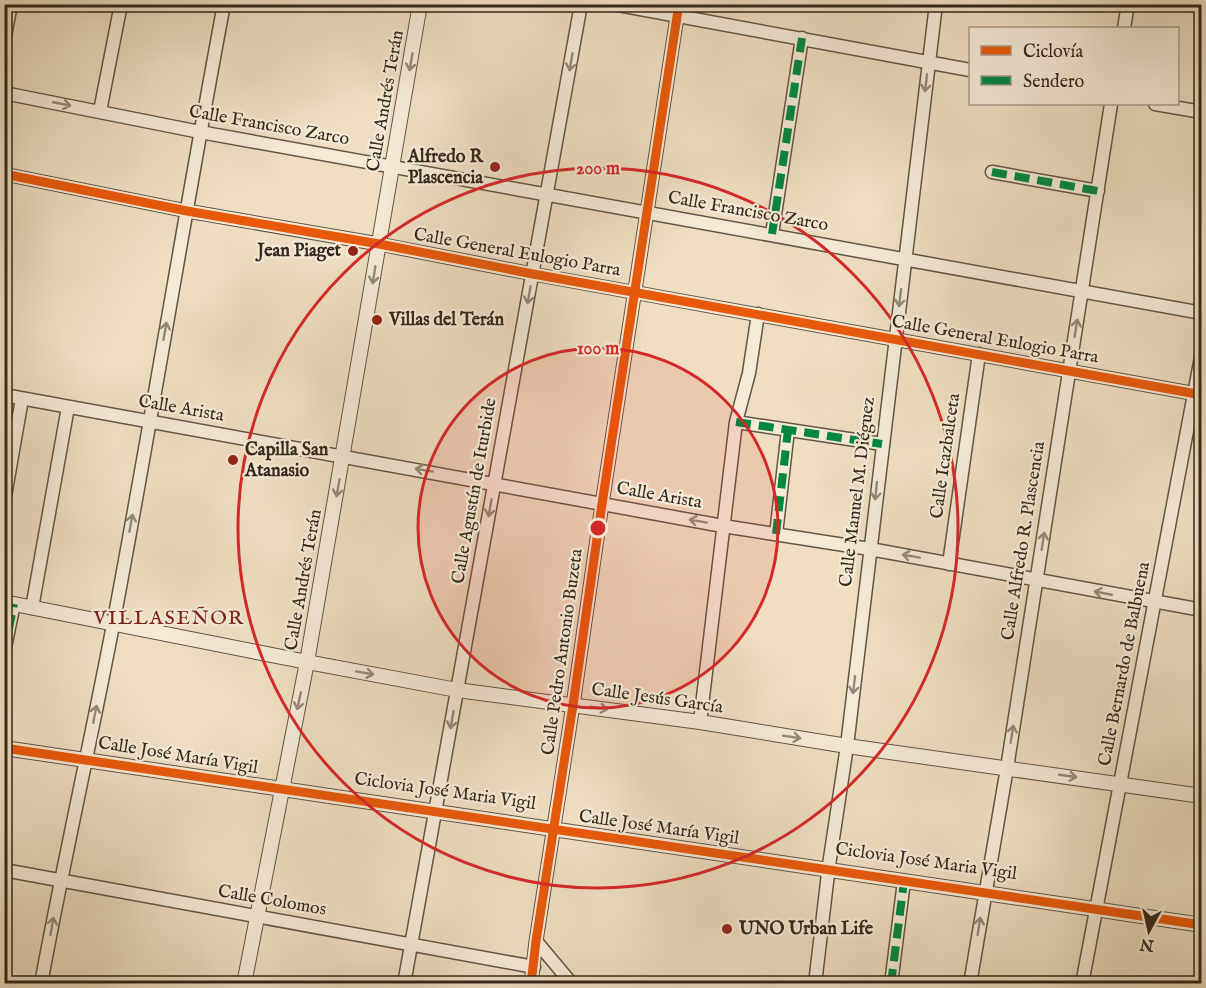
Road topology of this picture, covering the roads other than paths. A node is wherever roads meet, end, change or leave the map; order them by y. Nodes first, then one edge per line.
1 (11, 4) edge
2 (121, 4) edge
3 (225, 4) edge
4 (420, 4) edge
5 (581, 4) edge
6 (614, 4) edge
7 (936, 4) edge
8 (1128, 4) edge
9 (678, 11) edge
10 (1124, 27) edge
11 (802, 38) junction
12 (4, 42) edge
13 (929, 62) junction
14 (969, 70) edge
15 (4, 93) edge
16 (1111, 105) edge
17 (1161, 105) edge
18 (100, 111) junction
19 (1202, 112) edge
20 (200, 132) junction
21 (393, 167) junction
22 (992, 172) dead end
23 (4, 174) edge
24 (1098, 191) junction
25 (547, 196) junction
26 (187, 210) junction
27 (647, 212) junction
28 (772, 234) junction
29 (379, 244) junction
30 (904, 259) junction
31 (533, 274) junction
32 (635, 291) junction
33 (1082, 291) junction
34 (1202, 313) edge
35 (758, 314) junction
36 (895, 339) junction
37 (1202, 352) edge
38 (979, 354) junction
39 (1069, 371) junction
40 (1198, 394) edge
41 (4, 395) edge
42 (22, 399) junction
43 (68, 407) junction
44 (149, 422) junction
45 (736, 422) junction
46 (788, 430) junction
47 (882, 444) junction
48 (344, 456) junction
49 (495, 483) junction
50 (4, 502) edge
51 (602, 504) junction
52 (723, 526) junction
53 (776, 534) junction
54 (870, 549) junction
55 (949, 564) junction
56 (1036, 580) junction
57 (9, 603) edge
58 (1155, 603) junction
59 (32, 608) junction
60 (1202, 610) edge
61 (113, 624) junction
62 (4, 652) edge
63 (307, 662) junction
64 (457, 690) junction
65 (573, 705) junction
66 (700, 722) junction
67 (847, 746) junction
68 (4, 748) edge
69 (86, 759) junction
70 (1007, 768) junction
71 (1120, 783) junction
72 (281, 789) junction
73 (1202, 796) edge
74 (435, 812) junction
75 (553, 829) junction
76 (4, 870) edge
77 (828, 870) junction
78 (60, 879) junction
79 (904, 881) junction
80 (984, 893) junction
81 (1096, 910) junction
82 (256, 917) junction
83 (1202, 925) edge
84 (536, 941) junction
85 (411, 944) junction
86 (534, 967) junction
87 (41, 984) edge
88 (244, 984) edge
89 (404, 984) edge
90 (531, 984) edge
91 (572, 984) edge
92 (815, 984) edge
93 (891, 984) edge
94 (970, 984) edge
95 (1083, 984) edge

1 - 12 street
2 - 18 street
3 - 20 street
4 -> 21 street, Calle Andrés Terán
5 -> 25 street, Calle Agustín de Iturbide
6 - 9 street
7 - 13 street, Calle Manuel M. Diéguez
8 - 10 street
9 - 11 street
9 - 27 street, Calle Pedro Antonio Buzeta
11 - 13 street
11 - 28 street
13 - 14 street
13 -> 30 street, Calle Manuel M. Diéguez
15 -> 18 street, Calle Francisco Zarco
16 - 24 street, Calle Alfredo R. Plascencia
17 - 19 street
18 - 20 street, Calle Francisco Zarco
20 - 21 street, Calle Francisco Zarco
20 - 26 street
21 - 25 street, Calle Francisco Zarco
21 - 29 street, Calle Andrés Terán
22 - 24 street
23 - 26 street, Calle General Eulogio Parra
24 - 33 street, Calle Alfredo R. Plascencia
25 - 27 street, Calle Francisco Zarco
25 - 31 street, Calle Agustín de Iturbide
26 - 29 street, Calle General Eulogio Parra
44 -> 26 street
27 - 28 street, Calle Francisco Zarco
27 - 32 street, Calle Pedro Antonio Buzeta
28 - 30 street, Calle Francisco Zarco
29 - 31 street, Calle General Eulogio Parra
29 -> 48 street, Calle Andrés Terán
30 - 33 street, Calle Francisco Zarco
30 -> 36 street, Calle Manuel M. Diéguez
31 - 32 street, Calle General Eulogio Parra
31 -> 49 street, Calle Agustín de Iturbide
32 - 35 street, Calle General Eulogio Parra
32 - 51 street, Calle Pedro Antonio Buzeta
33 - 34 street, Calle Francisco Zarco
39 -> 33 street, Calle Alfredo R. Plascencia
35 - 36 street, Calle General Eulogio Parra
35 - 45 street
36 - 38 street, Calle General Eulogio Parra
36 - 47 street, Calle Manuel M. Diéguez
37 - 40 street, Calle Bernardo de Balbuena
38 - 39 street, Calle General Eulogio Parra
38 - 55 street, Calle Icazbalceta
39 - 40 street, Calle General Eulogio Parra
56 -> 39 street, Calle Alfredo R. Plascencia
40 - 58 street, Calle Bernardo de Balbuena
41 - 42 street, Calle Arista
42 - 43 street, Calle Arista
42 - 50 street
43 - 44 street, Calle Arista
43 - 59 street
44 - 48 street, Calle Arista
61 -> 44 street
45 - 46 street
45 - 52 street
46 - 47 street
46 - 53 street
47 -> 54 street, Calle Manuel M. Diéguez
49 -> 48 street, Calle Arista
48 -> 63 street, Calle Andrés Terán
49 - 51 street, Calle Arista
49 -> 64 street, Calle Agustín de Iturbide
52 -> 51 street, Calle Arista
51 - 65 street, Calle Pedro Antonio Buzeta
52 - 53 street, Calle Arista
52 - 66 street
53 - 54 street, Calle Arista
55 -> 54 street, Calle Arista
54 -> 67 street, Calle Manuel M. Diéguez
55 - 56 street, Calle Arista
58 -> 56 street, Calle Arista
70 -> 56 street, Calle Alfredo R. Plascencia
57 - 59 street, Calle Jesús García
57 - 62 street
58 - 60 street, Calle Arista
58 - 71 street, Calle Bernardo de Balbuena
59 - 61 street, Calle Jesús García
61 - 63 street, Calle Jesús García
69 -> 61 street
63 -> 64 street, Calle Jesús García
63 -> 72 street, Calle Andrés Terán
64 - 65 street, Calle Jesús García
64 -> 74 street, Calle Agustín de Iturbide
65 -> 66 street, Calle Jesús García
65 - 75 street, Calle Pedro Antonio Buzeta
66 -> 67 street, Calle Jesús García
67 - 70 street, Calle Jesús García
67 - 77 street, Calle Manuel M. Diéguez
68 - 69 street, Calle José María Vigil
69 - 72 street, Calle José María Vigil
69 - 78 street
70 -> 71 street, Calle Jesús García
70 - 80 street, Calle Alfredo R. Plascencia
71 - 73 street, Calle Jesús García
71 - 81 street, Calle Bernardo de Balbuena
72 - 74 street, Calle José María Vigil
72 - 82 street, Calle Andrés Terán
74 - 75 street, Calle José María Vigil
74 - 85 street, Calle Agustín de Iturbide
75 - 77 street, Calle José María Vigil
75 - 84 street, Calle Pedro Antonio Buzeta
76 - 78 street, Calle Colomos
77 - 79 street, Calle José María Vigil
77 - 92 street, Calle Manuel M. Diéguez
78 - 82 street, Calle Colomos
87 -> 78 street
79 - 80 street, Calle José María Vigil
79 - 93 street
80 - 81 street, Calle José María Vigil
94 -> 80 street, Calle Alfredo R. Plascencia
81 - 83 street, Calle José María Vigil
81 - 95 street, Calle Bernardo de Balbuena
82 - 85 street, Calle Colomos
82 - 88 street, Calle Andrés Terán
84 - 86 street, Calle Pedro Antonio Buzeta
84 - 91 street
85 - 86 street, Calle Colomos
85 - 89 street, Calle Agustín de Iturbide
86 - 90 street, Calle Pedro Antonio Buzeta

